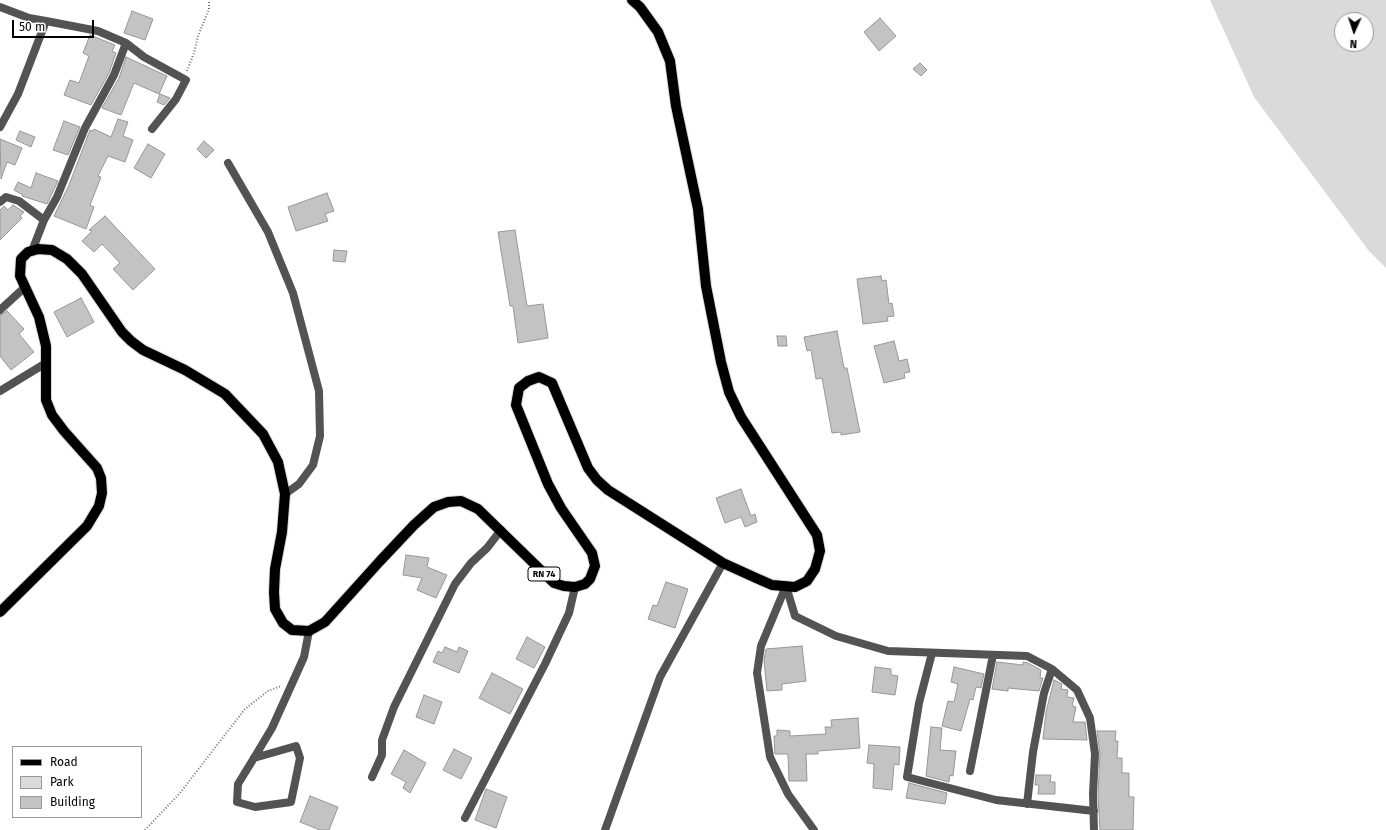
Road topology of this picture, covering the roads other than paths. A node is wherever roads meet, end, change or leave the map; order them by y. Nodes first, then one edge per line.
1 (632, 0) edge
2 (640, 4) edge
3 (0, 7) edge
4 (46, 21) junction
5 (126, 43) junction
6 (0, 127) edge
7 (152, 129) dead end
8 (228, 163) dead end
9 (2, 198) edge
10 (44, 220) junction
11 (32, 251) junction
12 (24, 288) junction
13 (0, 310) edge
14 (46, 363) junction
15 (0, 391) edge
16 (285, 494) junction
17 (501, 530) junction
18 (723, 563) junction
19 (786, 586) junction
20 (575, 587) junction
21 (0, 612) edge
22 (309, 631) junction
23 (932, 653) junction
24 (992, 655) junction
25 (1052, 669) junction
26 (254, 758) junction
27 (970, 771) dead end
28 (372, 777) dead end
29 (1026, 804) junction
30 (1094, 811) junction
31 (465, 818) dead end
32 (605, 830) edge
33 (814, 830) edge
34 (1094, 830) edge

1 - 2 main road
2 - 19 main road
3 - 4 street
4 - 5 street
4 - 6 street
5 - 7 street
5 - 10 street
8 - 16 street
9 - 10 street
10 - 11 street
11 - 12 main road
11 - 16 main road
12 - 13 street
12 - 14 main road
14 - 15 street
14 - 21 main road
16 - 22 main road
17 - 20 main road, RN 74
17 - 22 main road, RN 74
17 - 28 street
18 - 19 main road
18 - 20 main road
18 - 32 street
19 - 23 street
19 - 33 street
20 - 31 street
22 - 26 street
23 - 24 street
23 - 29 street
24 - 25 street
24 - 27 street
25 - 29 street
25 - 30 street
26 - 26 street
29 - 30 street
30 - 34 street

